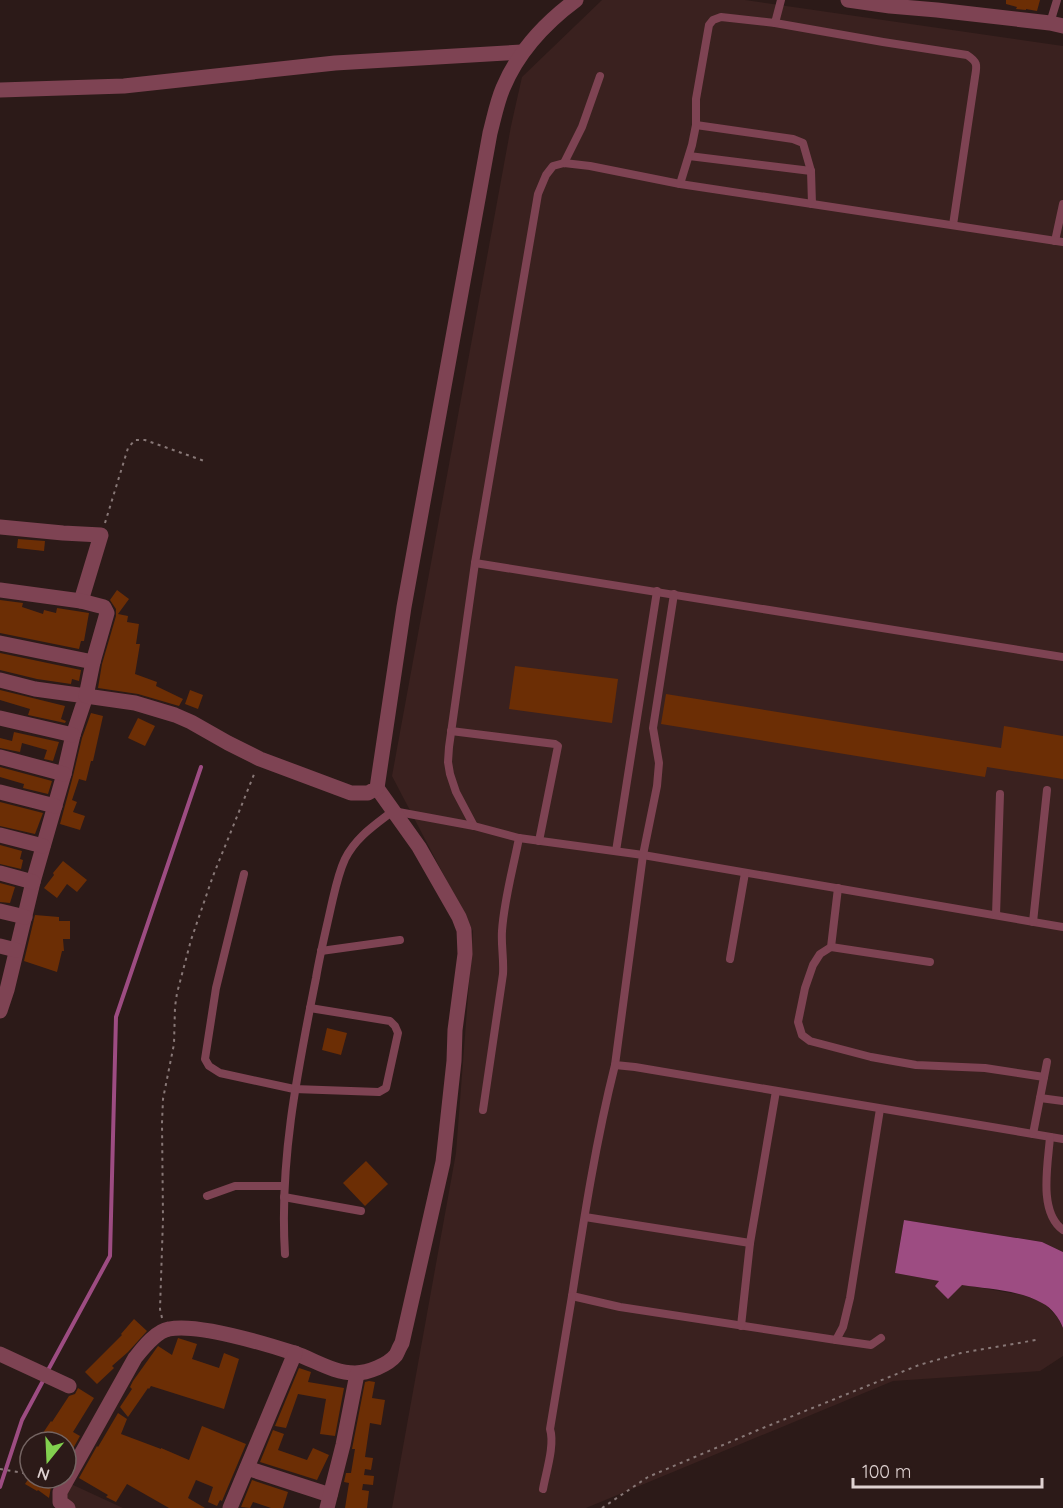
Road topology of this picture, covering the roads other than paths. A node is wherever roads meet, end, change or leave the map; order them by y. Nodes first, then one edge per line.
1 (576, 0) edge
2 (781, 0) edge
3 (848, 0) edge
4 (1057, 0) edge
5 (891, 3) edge
6 (938, 5) edge
7 (775, 23) junction
8 (1057, 25) edge
9 (522, 52) junction
10 (600, 76) dead end
11 (0, 90) edge
12 (696, 125) junction
13 (689, 156) junction
14 (564, 163) junction
15 (811, 171) junction
16 (680, 184) junction
17 (812, 204) junction
18 (1063, 204) edge
19 (952, 225) junction
20 (1059, 242) edge
21 (0, 527) edge
22 (475, 562) junction
23 (0, 590) edge
24 (657, 591) junction
25 (674, 594) junction
26 (81, 602) junction
27 (0, 643) edge
28 (1063, 657) edge
29 (93, 662) junction
30 (0, 680) edge
31 (86, 696) junction
32 (0, 718) edge
33 (451, 731) junction
34 (73, 735) junction
35 (0, 757) edge
36 (64, 774) junction
37 (377, 788) junction
38 (1047, 790) dead end
39 (0, 792) edge
40 (1000, 794) dead end
41 (55, 806) junction
42 (393, 811) junction
43 (474, 826) junction
44 (0, 834) edge
45 (519, 838) junction
46 (539, 841) junction
47 (43, 846) junction
48 (616, 851) junction
49 (643, 855) junction
50 (0, 873) edge
51 (745, 873) junction
52 (244, 874) dead end
53 (33, 882) junction
54 (838, 888) junction
55 (0, 911) edge
56 (996, 915) junction
57 (25, 917) junction
58 (1033, 922) junction
59 (1063, 927) edge
60 (400, 940) dead end
61 (0, 946) edge
62 (831, 947) junction
63 (16, 950) junction
64 (321, 951) junction
65 (730, 959) dead end
66 (930, 962) dead end
67 (3, 990) edge
68 (310, 1008) junction
69 (0, 1011) edge
70 (1047, 1062) dead end
71 (615, 1065) junction
72 (1044, 1077) junction
73 (294, 1089) junction
74 (776, 1091) junction
75 (1040, 1098) junction
76 (1063, 1101) edge
77 (880, 1109) junction
78 (483, 1110) dead end
79 (1033, 1134) junction
80 (1050, 1137) junction
81 (1063, 1140) edge
82 (284, 1186) junction
83 (207, 1196) dead end
84 (284, 1197) junction
85 (361, 1211) dead end
86 (585, 1217) junction
87 (1063, 1230) edge
88 (750, 1243) junction
89 (285, 1254) dead end
90 (572, 1296) junction
91 (741, 1326) junction
92 (881, 1338) dead end
93 (836, 1340) junction
94 (296, 1353) junction
95 (0, 1354) edge
96 (357, 1374) junction
97 (69, 1386) dead end
98 (247, 1468) junction
99 (543, 1489) dead end
100 (328, 1501) edge
101 (68, 1508) edge
102 (230, 1508) edge

1 - 9 street
2 - 7 lane
3 - 5 street
4 - 8 lane
5 - 6 street
6 - 8 street
7 - 12 lane
7 - 19 lane
9 - 11 street
9 - 37 street
10 - 14 lane
12 - 13 lane
12 - 15 lane
13 - 15 lane
13 - 16 lane
14 - 16 lane
14 - 22 lane
15 - 17 lane
16 - 17 lane
17 - 19 lane
18 - 20 lane
19 - 20 lane
21 - 26 street
22 - 24 lane
22 - 33 lane
23 - 26 street
24 - 25 lane
24 - 48 lane
25 - 28 lane
25 - 49 lane
26 - 29 street
27 - 29 street
29 - 31 street
30 - 31 street
31 - 34 street
31 - 37 street
32 - 34 street
33 - 43 lane
33 - 46 lane
34 - 36 street
35 - 36 street
36 - 41 street
37 - 42 street
38 - 58 lane
39 - 41 street
40 - 56 lane
41 - 47 street
42 - 43 lane
42 - 64 lane
42 - 96 street
43 - 45 lane
44 - 47 street
45 - 46 lane
45 - 78 lane
46 - 48 lane
47 - 53 street
48 - 49 lane
49 - 51 lane
49 - 71 lane
50 - 53 street
51 - 54 lane
51 - 65 lane
52 - 73 lane
53 - 57 street
54 - 56 lane
54 - 62 lane
55 - 57 street
56 - 58 lane
57 - 63 street
58 - 59 lane
60 - 64 lane
61 - 63 street
62 - 66 lane
62 - 72 lane
63 - 67 street
64 - 68 lane
67 - 69 street
68 - 73 lane
68 - 73 lane
70 - 72 lane
71 - 74 lane
71 - 86 lane
72 - 75 lane
73 - 82 lane
74 - 77 lane
74 - 88 lane
75 - 76 lane
75 - 79 lane
77 - 79 lane
77 - 93 lane
79 - 80 lane
80 - 81 lane
80 - 87 lane
82 - 83 lane
82 - 84 lane
84 - 85 lane
84 - 89 lane
86 - 88 lane
86 - 90 lane
88 - 91 lane
90 - 91 lane
90 - 99 lane
91 - 93 lane
92 - 93 lane
94 - 96 street
94 - 98 street
94 - 101 street
95 - 97 street
96 - 100 street
98 - 100 street
98 - 102 street

